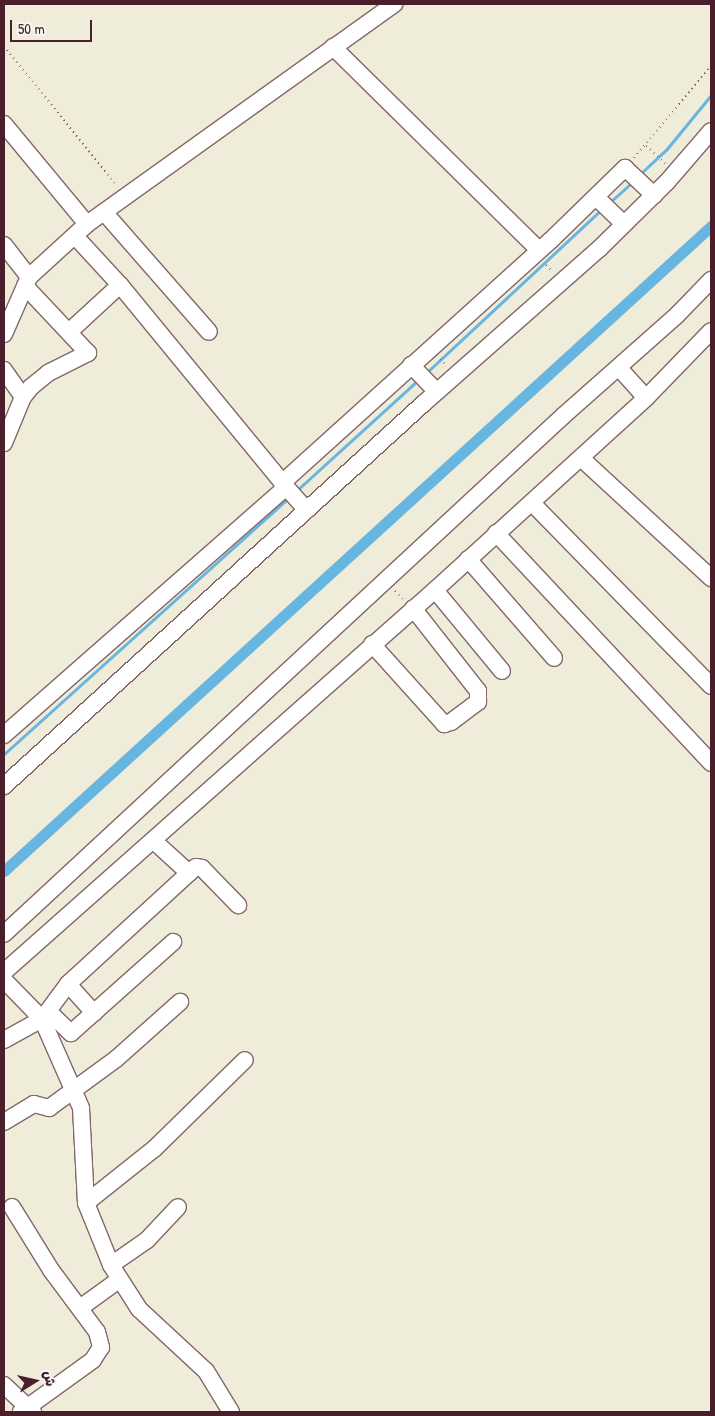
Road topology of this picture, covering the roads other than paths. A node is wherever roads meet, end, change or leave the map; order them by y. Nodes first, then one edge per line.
1 (394, 4) edge
2 (333, 47) junction
3 (4, 124) edge
4 (711, 131) edge
5 (654, 196) junction
6 (596, 197) junction
7 (104, 212) junction
8 (88, 224) junction
9 (624, 224) junction
10 (75, 236) junction
11 (4, 245) edge
12 (539, 250) junction
13 (711, 280) edge
14 (27, 281) junction
15 (120, 285) junction
16 (711, 330) edge
17 (70, 331) junction
18 (210, 332) dead end
19 (4, 334) edge
20 (413, 368) junction
21 (619, 368) junction
22 (4, 370) edge
23 (432, 387) junction
24 (23, 397) junction
25 (646, 398) junction
26 (4, 443) edge
27 (581, 458) junction
28 (284, 485) junction
29 (532, 503) junction
30 (307, 510) junction
31 (496, 533) junction
32 (468, 559) junction
33 (711, 578) edge
34 (435, 590) junction
35 (411, 606) junction
36 (372, 644) junction
37 (554, 658) dead end
38 (502, 671) dead end
39 (711, 686) edge
40 (4, 734) edge
41 (711, 763) edge
42 (4, 786) edge
43 (154, 841) junction
44 (189, 873) junction
45 (238, 905) dead end
46 (4, 934) edge
47 (173, 942) dead end
48 (4, 972) edge
49 (4, 980) edge
50 (68, 984) junction
51 (180, 1002) dead end
52 (94, 1013) junction
53 (45, 1015) junction
54 (4, 1040) edge
55 (245, 1060) dead end
56 (71, 1089) junction
57 (4, 1122) edge
58 (86, 1203) junction
59 (12, 1207) dead end
60 (178, 1207) dead end
61 (111, 1265) junction
62 (120, 1279) junction
63 (80, 1308) junction
64 (4, 1385) edge
65 (28, 1410) edge
66 (231, 1412) edge

1 - 2 street
2 - 7 street
2 - 12 street
3 - 8 street
4 - 5 street
5 - 6 street
5 - 9 street
6 - 9 street
6 - 12 street
7 - 8 street
7 - 18 street
8 - 10 street
9 - 23 street
10 - 14 street
10 - 15 street
11 - 14 street
12 - 20 street
13 - 21 street
14 - 17 street
14 - 19 street
15 - 17 street
15 - 28 street
16 - 25 street
17 - 24 street
20 - 23 street
20 - 28 street
21 - 25 street
21 - 46 street
22 - 24 street
23 - 30 street
24 - 26 street
25 - 27 street
27 - 29 street
27 - 33 street
28 - 30 street
28 - 40 street
29 - 31 street
29 - 39 street
30 - 42 street
31 - 32 street
31 - 41 street
32 - 34 street
32 - 37 street
34 - 35 street
34 - 38 street
35 - 36 street
35 - 36 street
36 - 43 street
43 - 44 street
43 - 48 street
44 - 45 street
44 - 50 street
47 - 52 street
49 - 53 street
50 - 52 street
50 - 53 street
51 - 56 street
52 - 53 street
53 - 54 street
53 - 56 street
55 - 58 street
56 - 57 street
56 - 58 street
58 - 61 street
59 - 63 street
60 - 61 street
61 - 62 street
62 - 63 street
62 - 66 street
63 - 65 street
64 - 65 street

